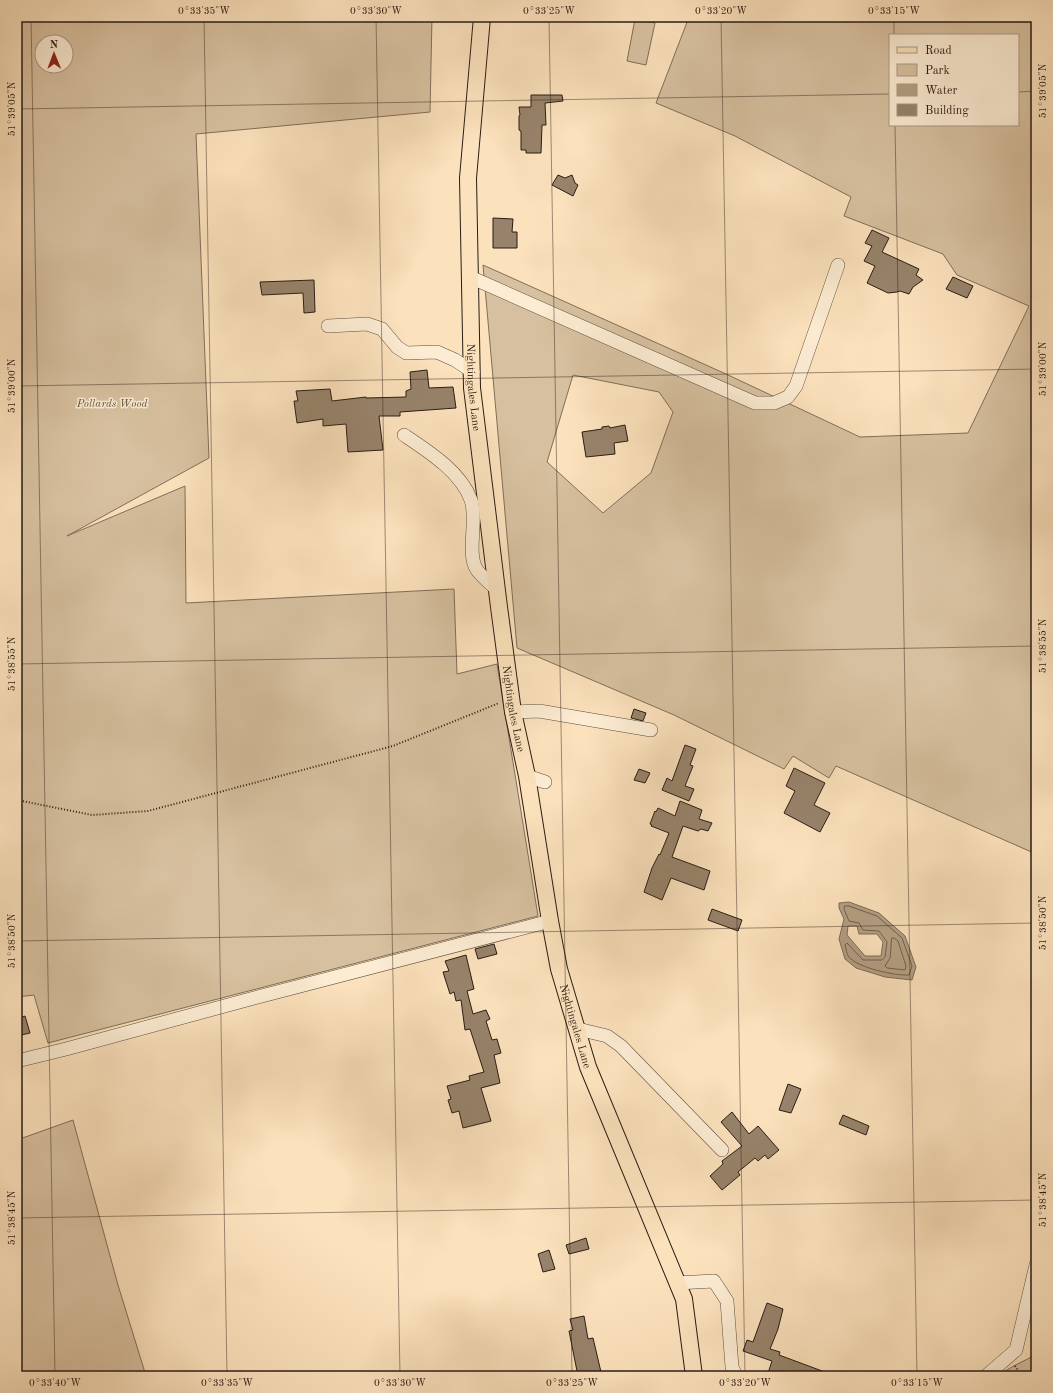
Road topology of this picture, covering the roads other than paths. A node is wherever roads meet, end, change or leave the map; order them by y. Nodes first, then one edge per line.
1 (482, 17) edge
2 (838, 265) dead end
3 (470, 277) junction
4 (328, 326) dead end
5 (473, 372) junction
6 (404, 435) dead end
7 (496, 589) junction
8 (508, 707) junction
9 (651, 730) dead end
10 (527, 776) junction
11 (545, 782) dead end
12 (550, 921) junction
13 (578, 1029) junction
14 (17, 1061) edge
15 (722, 1150) dead end
16 (1036, 1265) edge
17 (677, 1283) junction
18 (694, 1376) edge
19 (736, 1376) edge
20 (986, 1376) edge

1 - 3 main road, Nightingales Lane
2 - 3 street
3 - 5 main road, Nightingales Lane
4 - 5 street
5 - 7 main road, Nightingales Lane
6 - 7 street
7 - 8 main road, Nightingales Lane
8 - 9 street
8 - 10 main road, Nightingales Lane
10 - 11 street
10 - 12 main road, Nightingales Lane
12 - 13 main road, Nightingales Lane
12 - 14 street
13 - 15 street
13 - 17 main road, Nightingales Lane
16 - 20 street
17 - 18 main road, Nightingales Lane
17 - 19 street

